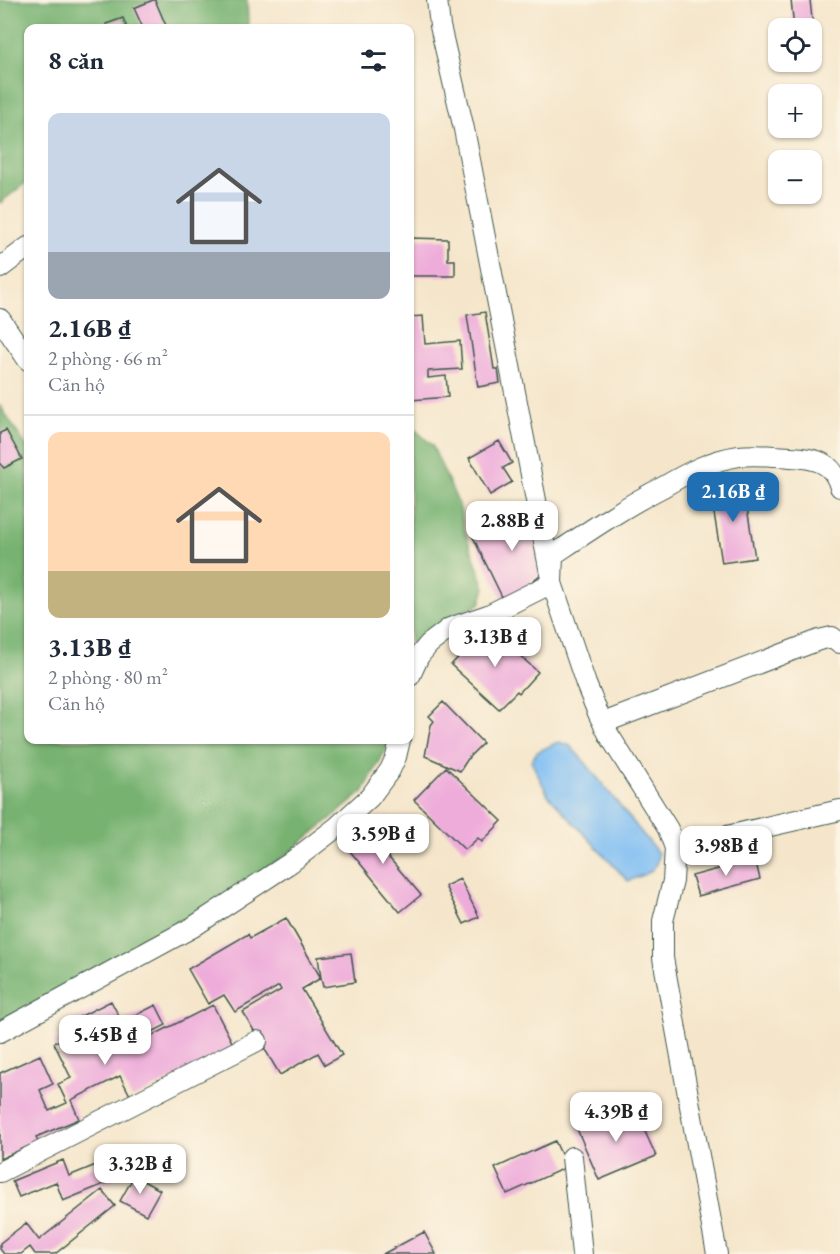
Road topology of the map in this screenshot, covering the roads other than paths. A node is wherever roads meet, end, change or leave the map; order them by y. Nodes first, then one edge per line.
1 (437, 0) edge
2 (24, 250) edge
3 (0, 268) edge
4 (0, 319) edge
5 (24, 354) edge
6 (840, 487) edge
7 (552, 583) junction
8 (840, 643) edge
9 (414, 667) edge
10 (603, 723) junction
11 (399, 744) edge
12 (840, 810) edge
13 (675, 848) junction
14 (0, 1032) edge
15 (257, 1041) dead end
16 (572, 1157) dead end
17 (0, 1172) edge
18 (582, 1254) edge
19 (717, 1254) edge

1 - 7 street
2 - 3 street
4 - 5 street
6 - 7 street
7 - 9 street
7 - 10 street
8 - 10 street
10 - 13 street
11 - 14 street
12 - 13 street
13 - 19 street
15 - 17 street
16 - 18 street

